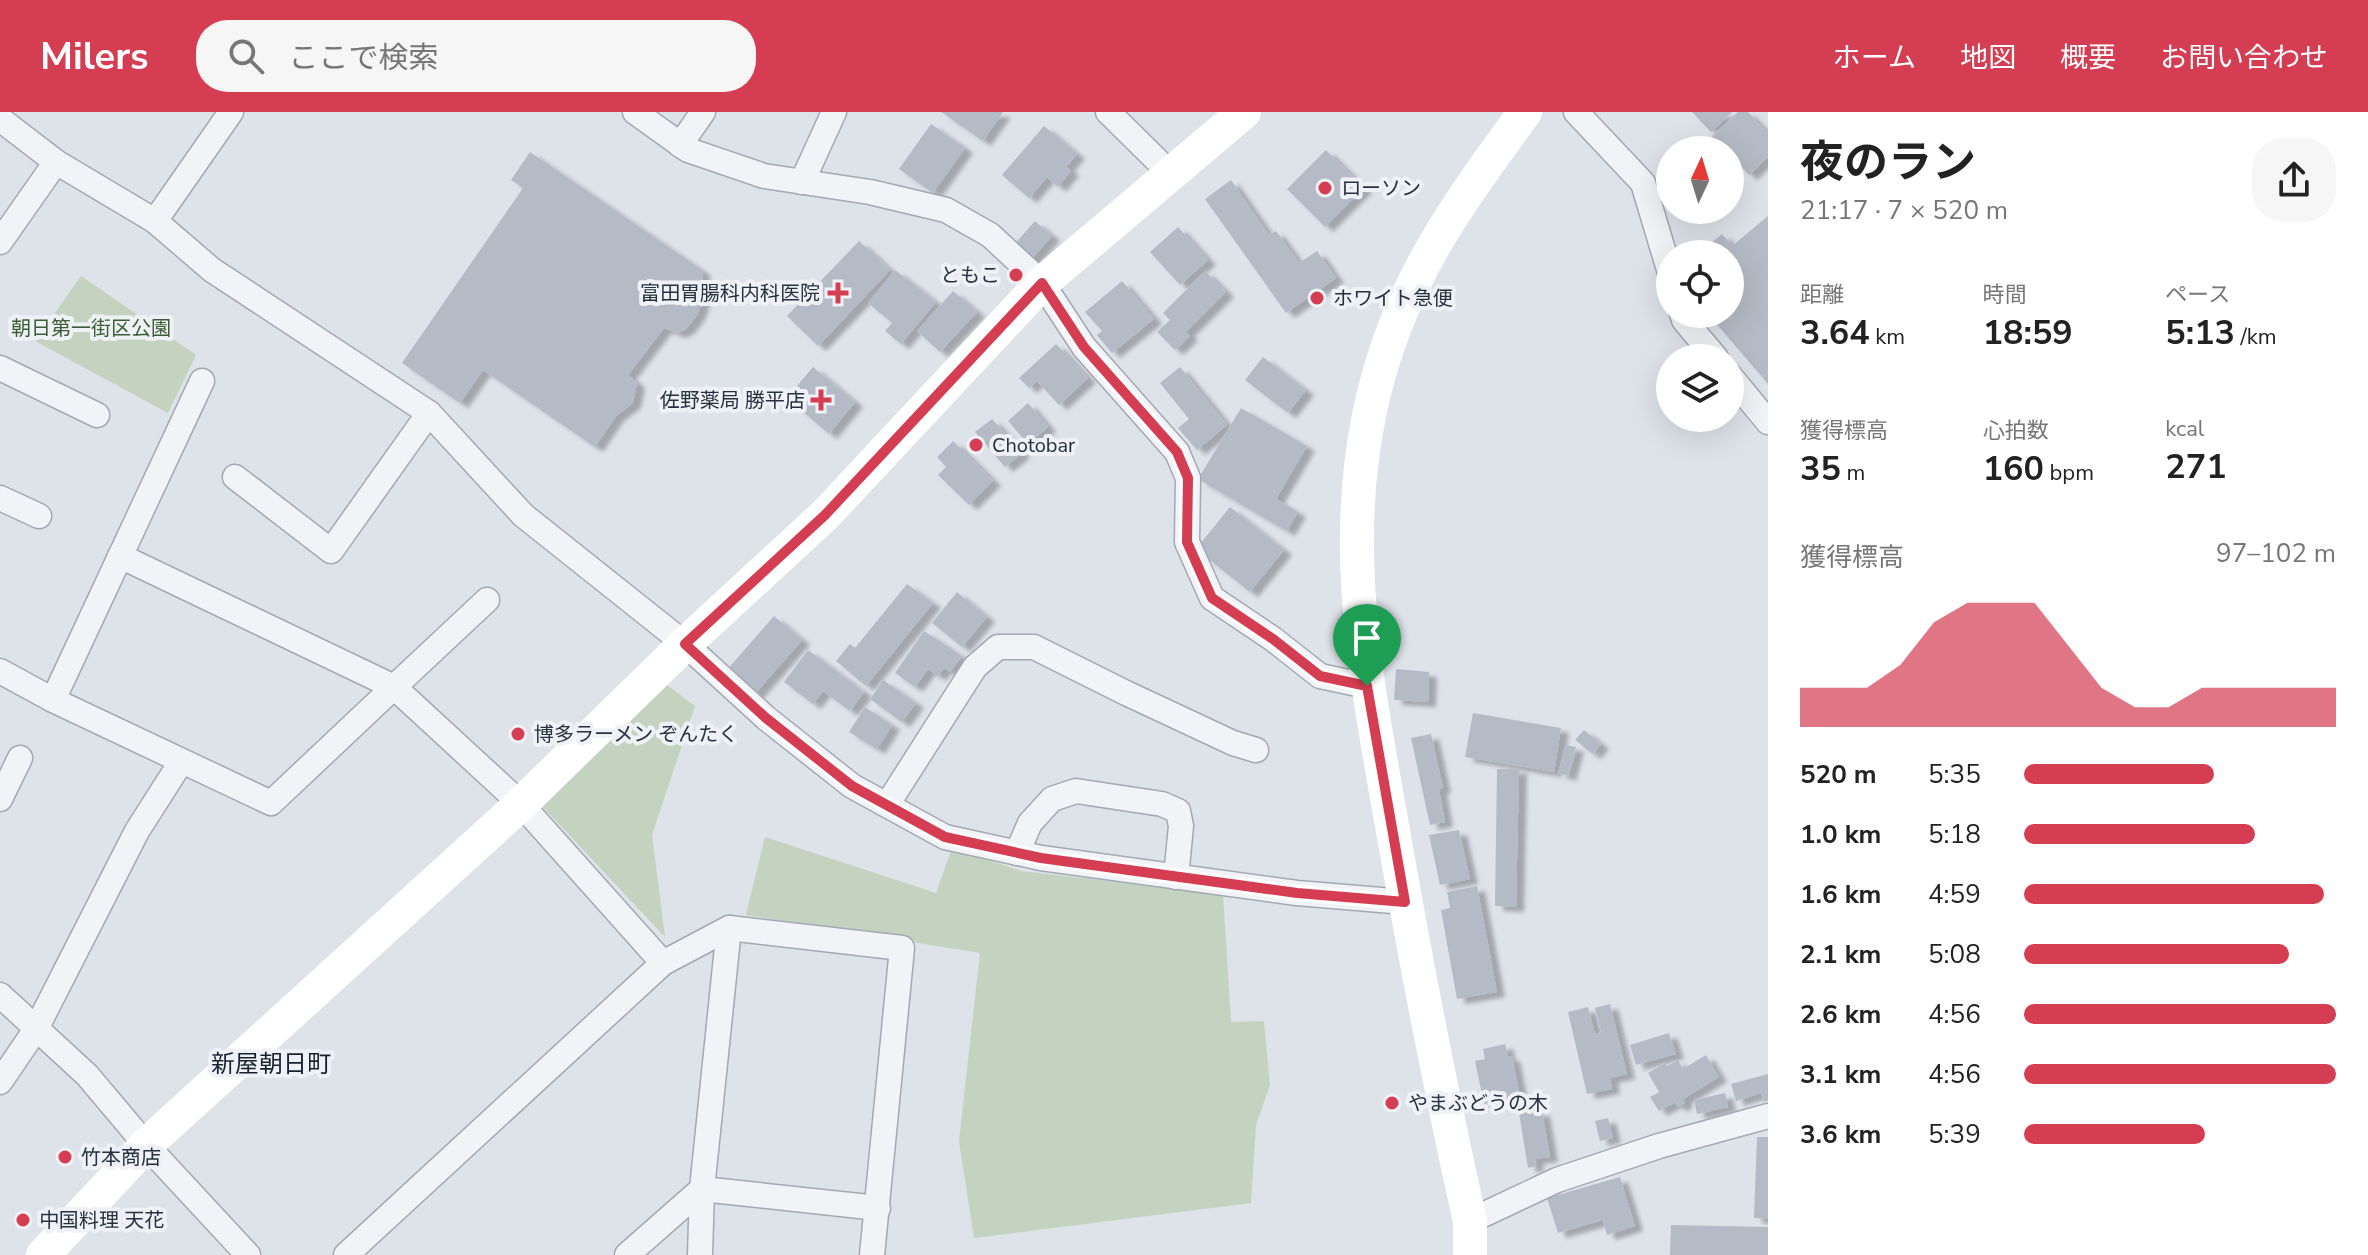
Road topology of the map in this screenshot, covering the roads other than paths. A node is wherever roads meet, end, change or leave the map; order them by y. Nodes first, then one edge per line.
1 (231, 112) edge
2 (635, 112) edge
3 (703, 112) edge
4 (834, 112) edge
5 (1108, 112) edge
6 (1244, 112) edge
7 (1525, 112) edge
8 (1576, 112) edge
9 (0, 119) edge
10 (680, 145) junction
11 (56, 162) junction
12 (1171, 174) junction
13 (802, 182) junction
14 (155, 221) junction
15 (1660, 240) edge
16 (0, 242) edge
17 (1042, 283) junction
18 (1691, 328) edge
19 (1704, 344) edge
20 (0, 368) edge
21 (202, 381) dead end
22 (1744, 393) edge
23 (429, 413) junction
24 (97, 415) dead end
25 (1768, 422) edge
26 (235, 477) dead end
27 (0, 498) edge
28 (39, 516) dead end
29 (120, 556) junction
30 (487, 600) dead end
31 (685, 644) junction
32 (0, 671) edge
33 (1367, 686) junction
34 (394, 687) junction
35 (53, 700) junction
36 (1256, 750) dead end
37 (20, 758) dead end
38 (181, 762) junction
39 (0, 799) edge
40 (521, 804) junction
41 (887, 805) junction
42 (1017, 853) junction
43 (1176, 877) junction
44 (1405, 902) junction
45 (729, 928) junction
46 (663, 963) junction
47 (0, 995) edge
48 (36, 1029) junction
49 (0, 1082) edge
50 (1768, 1116) edge
51 (146, 1145) junction
52 (702, 1189) junction
53 (878, 1208) junction
54 (1470, 1221) junction
55 (43, 1255) edge
56 (248, 1255) edge
57 (346, 1255) edge
58 (627, 1255) edge
59 (700, 1255) edge
60 (872, 1255) edge
61 (1470, 1255) edge

1 - 14 street
2 - 10 street
3 - 10 street
4 - 13 street
5 - 12 street
6 - 12 street
7 - 33 street
8 - 15 street
9 - 11 street
10 - 13 street
11 - 14 street
11 - 16 street
12 - 17 street
13 - 17 street
14 - 23 street
17 - 31 street
17 - 33 street
18 - 19 street
20 - 24 street
21 - 29 street
22 - 25 street
23 - 26 street
23 - 31 street
27 - 28 street
29 - 34 street
29 - 35 street
30 - 34 street
31 - 40 street
31 - 41 street
32 - 35 street
33 - 44 street
34 - 38 street
34 - 40 street
35 - 38 street
36 - 41 street
37 - 39 street
38 - 48 street
40 - 46 street
40 - 51 street
41 - 42 street
42 - 43 street
42 - 43 street
43 - 44 street
44 - 54 street
45 - 46 street
45 - 52 street
45 - 53 street
46 - 57 street
47 - 48 street
48 - 49 street
48 - 51 street
50 - 54 street
51 - 55 street
51 - 56 street
52 - 53 street
52 - 58 street
52 - 59 street
53 - 60 street
54 - 61 street

